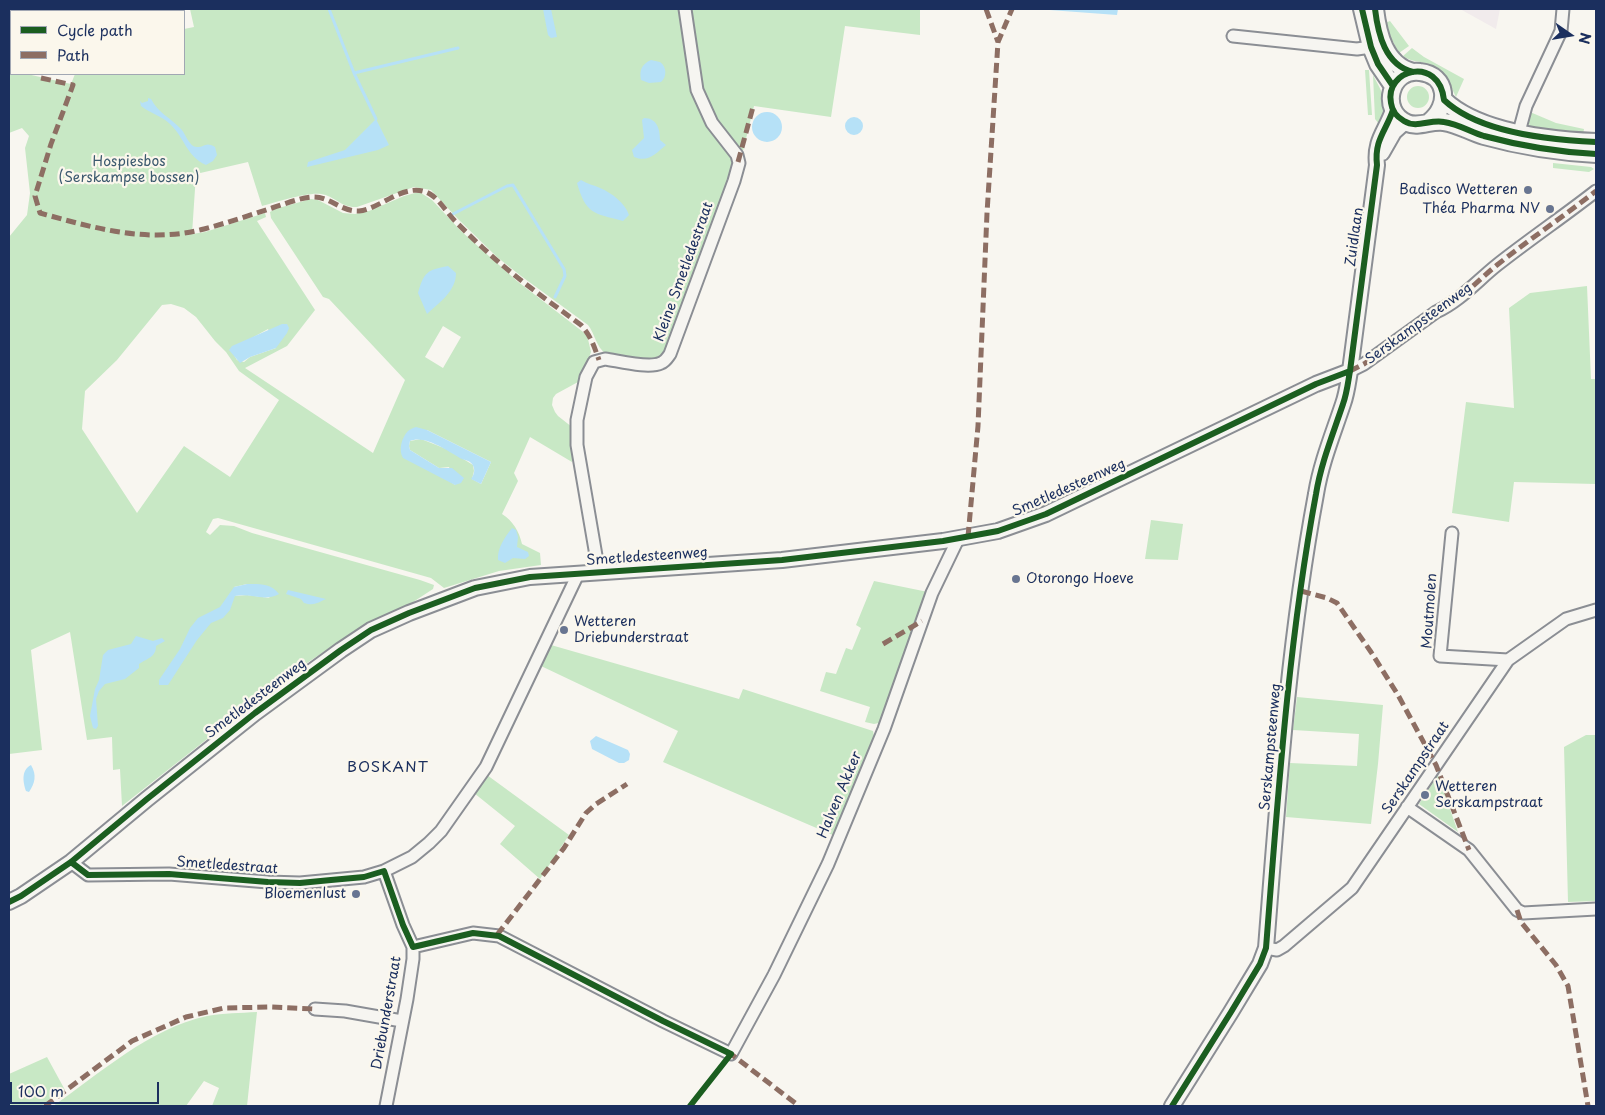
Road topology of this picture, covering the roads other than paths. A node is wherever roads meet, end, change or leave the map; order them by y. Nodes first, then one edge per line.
1 (684, 9) edge
2 (1362, 9) edge
3 (1375, 9) edge
4 (1563, 9) edge
5 (1233, 36) dead end
6 (1371, 47) junction
7 (1412, 72) junction
8 (1393, 86) junction
9 (1444, 100) junction
10 (1393, 110) junction
11 (1405, 122) junction
12 (1429, 122) junction
13 (1519, 132) junction
14 (1596, 142) edge
15 (1596, 154) edge
16 (1377, 165) junction
17 (1596, 191) edge
18 (1350, 371) junction
19 (1452, 533) dead end
20 (958, 539) junction
21 (599, 573) junction
22 (578, 574) junction
23 (1596, 610) edge
24 (1508, 660) junction
25 (1407, 807) junction
26 (71, 862) junction
27 (384, 871) junction
28 (9, 902) edge
29 (1596, 909) edge
30 (413, 947) junction
31 (1266, 948) junction
32 (315, 1009) dead end
33 (402, 1021) junction
34 (386, 1106) edge
35 (1172, 1106) edge

1 - 21 street, Kleine Smetledestraat
2 - 6 main road
3 - 7 main road
4 - 13 street
5 - 6 street
6 - 8 main road
7 - 8 main road
7 - 9 main road
8 - 10 main road
9 - 12 main road
9 - 13 main road
10 - 11 main road
10 - 16 street, Zuidlaan
11 - 12 main road
11 - 16 street, Zuidlaan
12 - 15 main road
13 - 14 main road
16 - 18 street, Zuidlaan
17 - 18 street, Serskampsteenweg
18 - 20 street, Smetledesteenweg
18 - 31 street, Serskampsteenweg
19 - 24 street, Moutmolen
20 - 21 street, Smetledesteenweg
20 - 30 street, Halven Akker
21 - 22 street, Smetledesteenweg
22 - 26 street, Smetledesteenweg
22 - 27 street, Smetledestraat
23 - 24 street, Serskampstraat
24 - 25 street, Serskampstraat
25 - 29 street
25 - 31 street, Serskampstraat
26 - 27 street, Smetledestraat
26 - 28 street, Smetledesteenweg
27 - 30 street, Driebunderstraat
30 - 33 street, Driebunderstraat
31 - 35 street, Serskampsteenweg
32 - 33 street
33 - 34 street, Driebunderstraat

